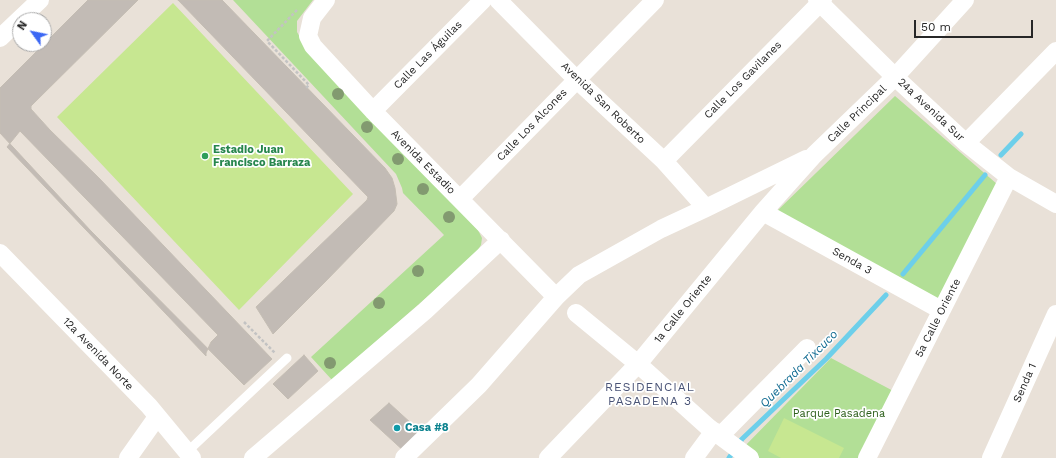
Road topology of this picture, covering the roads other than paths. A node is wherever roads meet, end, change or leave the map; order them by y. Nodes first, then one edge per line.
1 (40, 0) edge
2 (326, 0) edge
3 (483, 0) edge
4 (498, 0) edge
5 (655, 0) edge
6 (964, 0) edge
7 (820, 1) edge
8 (0, 38) edge
9 (1056, 51) edge
10 (895, 77) junction
11 (577, 80) junction
12 (373, 111) junction
13 (966, 143) junction
14 (814, 155) junction
15 (664, 161) junction
16 (1009, 177) junction
17 (460, 199) junction
18 (1056, 204) edge
19 (706, 208) junction
20 (763, 212) junction
21 (501, 240) junction
22 (0, 253) edge
23 (556, 297) junction
24 (941, 310) junction
25 (576, 313) dead end
26 (1056, 314) edge
27 (807, 348) dead end
28 (285, 360) road end
29 (638, 364) junction
30 (157, 417) junction
31 (720, 436) junction
32 (745, 454) edge
33 (190, 455) edge
34 (993, 455) edge
35 (128, 458) edge
36 (252, 458) edge
37 (404, 458) edge
38 (548, 458) edge
39 (694, 458) edge
40 (867, 458) edge

1 - 8 street
2 - 12 street, Avenida Estadio
3 - 12 street, Calle Las Águilas
4 - 11 street, Avenida San Roberto
5 - 11 street, Calle Los Alcones
6 - 10 street, Calle Principal
7 - 10 street, 24a Avenida Sur
7 - 15 street, Calle Los Gavilanes
9 - 13 street
10 - 13 street, 24a Avenida Sur
10 - 14 street, Calle Principal
11 - 15 street, Avenida San Roberto
11 - 17 street, Calle Los Alcones
12 - 17 street, Avenida Estadio
13 - 16 street, 24a Avenida Sur
14 - 19 street
14 - 20 street, 1a Calle Oriente
15 - 19 street, Avenida San Roberto
16 - 18 street, 24a Avenida Sur
16 - 24 street, 5a Calle Oriente
17 - 21 street, Avenida Estadio
19 - 23 street
20 - 24 street, Senda 3
20 - 29 street, 1a Calle Oriente
21 - 23 street, Avenida Estadio
21 - 36 street
22 - 30 street, 12a Avenida Norte
23 - 37 street
24 - 40 street, 5a Calle Oriente
25 - 29 street
26 - 34 street, Senda 1
27 - 31 street
28 - 33 lane
29 - 31 street
29 - 38 street, 1a Calle Oriente
30 - 33 street, 12a Avenida Norte
30 - 35 street
31 - 32 street
31 - 39 street

